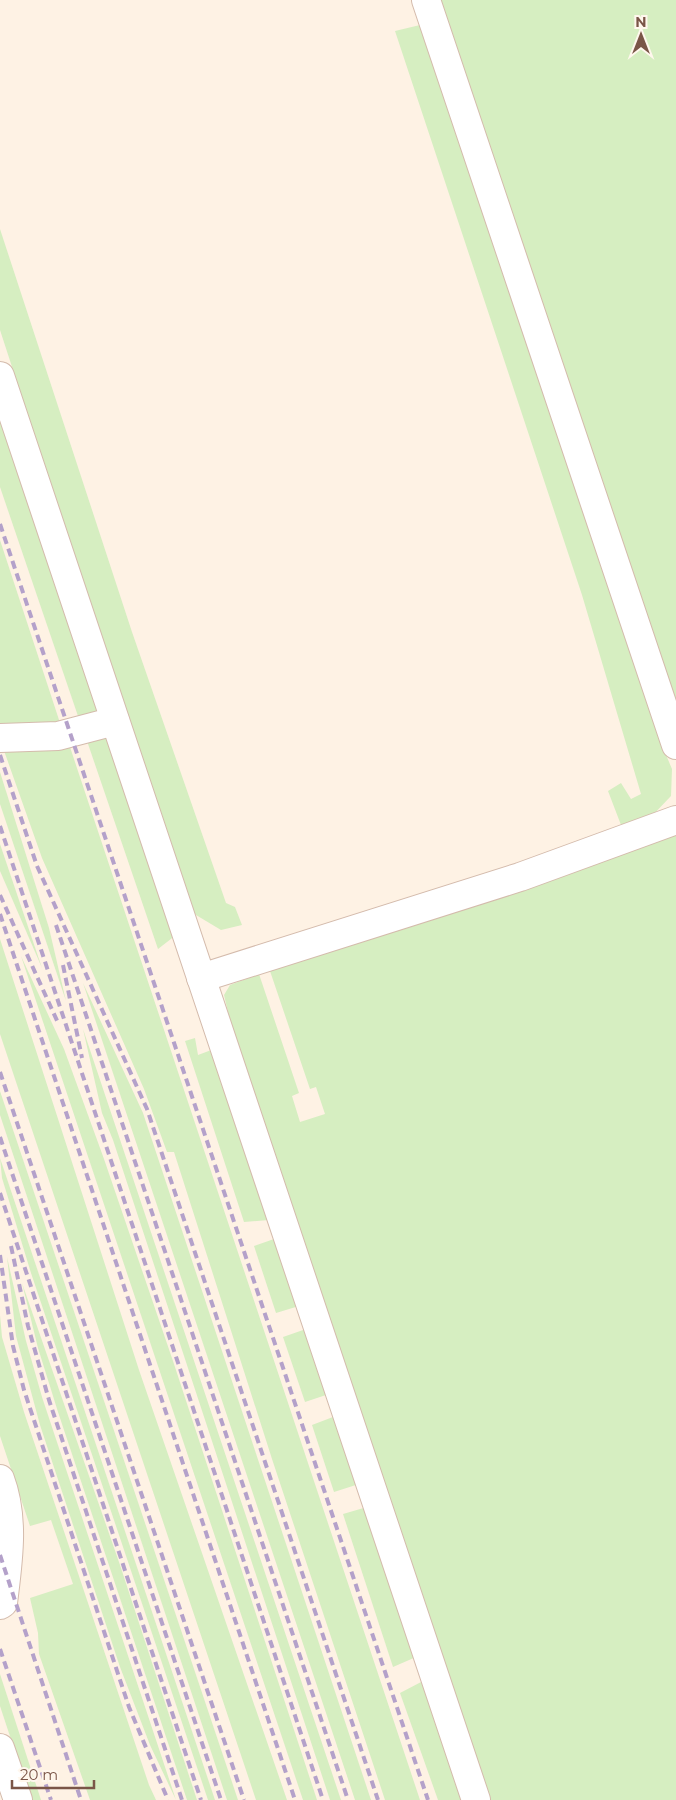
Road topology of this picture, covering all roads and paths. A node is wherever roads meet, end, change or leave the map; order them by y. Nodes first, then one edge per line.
1 (426, 0) edge
2 (0, 376) edge
3 (115, 721) junction
4 (0, 738) edge
5 (676, 745) edge
6 (676, 820) edge
7 (201, 978) junction
8 (0, 1479) edge
9 (0, 1605) edge
10 (0, 1748) edge
11 (18, 1800) edge
12 (476, 1800) edge

1 - 5 lane
2 - 3 lane
3 - 4 lane
3 - 7 lane
6 - 7 lane
7 - 12 lane
8 - 9 lane
10 - 11 lane

